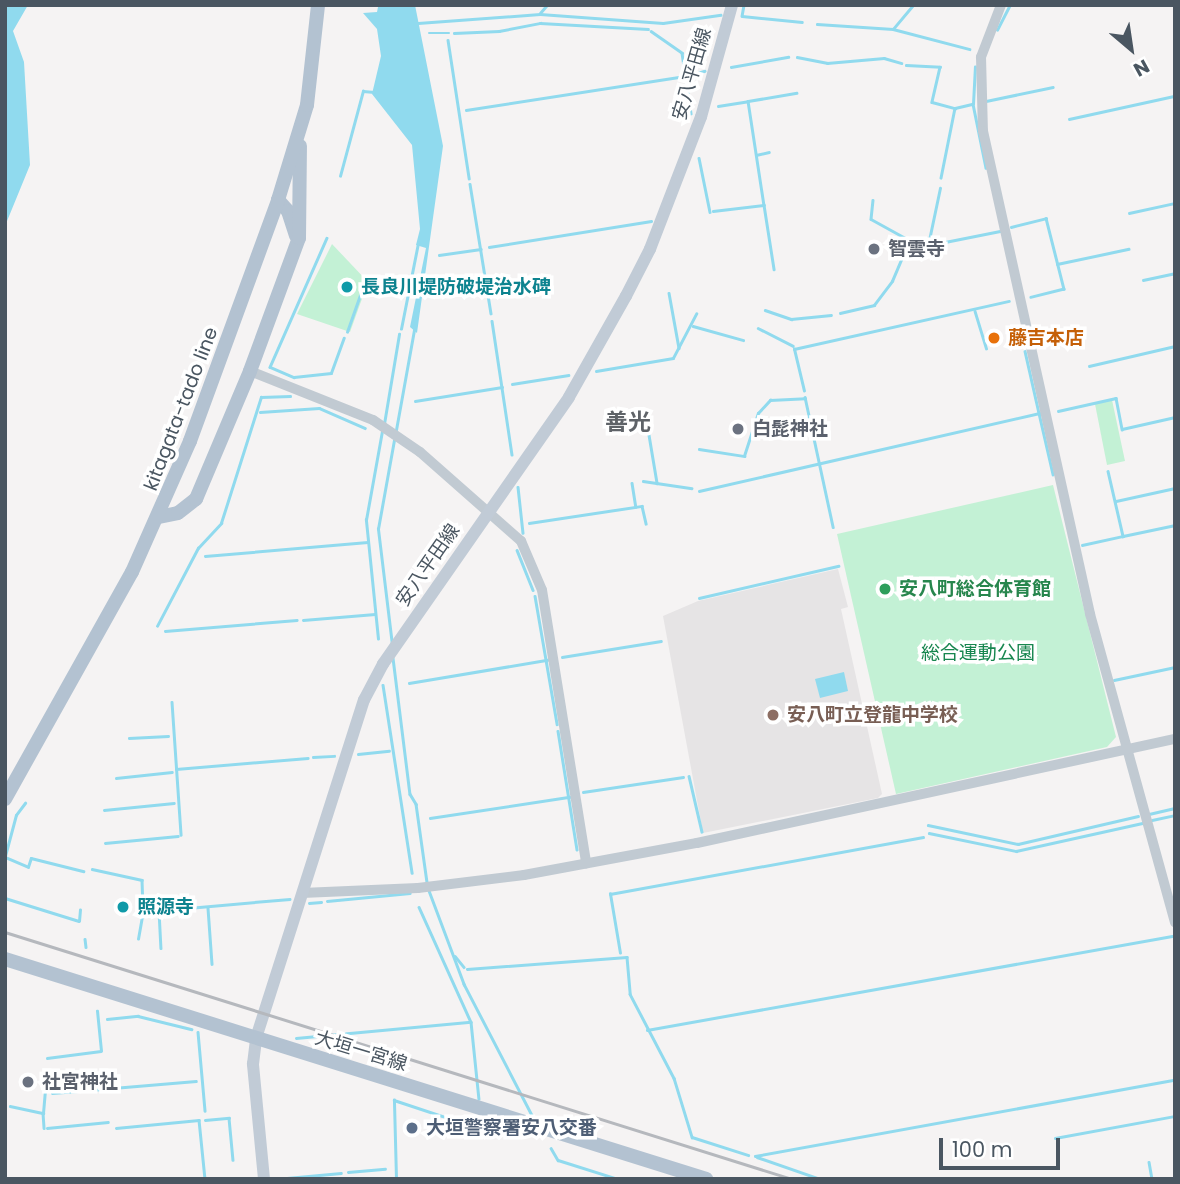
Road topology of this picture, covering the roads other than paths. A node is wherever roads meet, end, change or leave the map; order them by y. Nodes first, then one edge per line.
1 (318, 5) edge
2 (732, 5) edge
3 (1001, 5) edge
4 (307, 105) junction
5 (278, 200) junction
6 (294, 254) junction
7 (250, 371) junction
8 (488, 512) junction
9 (159, 517) junction
10 (1175, 739) edge
11 (1125, 751) junction
12 (5, 799) edge
13 (586, 863) junction
14 (302, 892) junction
15 (1175, 923) edge
16 (5, 959) edge
17 (256, 1038) junction
18 (264, 1179) edge
19 (706, 1179) edge

1 - 4 main road, kitagata-tado line
2 - 8 main road, 安八平田線
3 - 11 street
4 - 5 main road, kitagata-tado line
4 - 6 main road
5 - 6 main road
5 - 9 main road, kitagata-tado line
6 - 7 main road
7 - 8 street
7 - 9 main road
8 - 13 street
8 - 14 main road, 安八平田線
9 - 12 main road, kitagata-tado line
10 - 11 street
11 - 13 street
11 - 15 street
13 - 14 street
14 - 17 main road, 安八平田線
16 - 17 main road, 大垣一宮線
17 - 18 main road, 安八平田線
17 - 19 main road, 大垣一宮線

